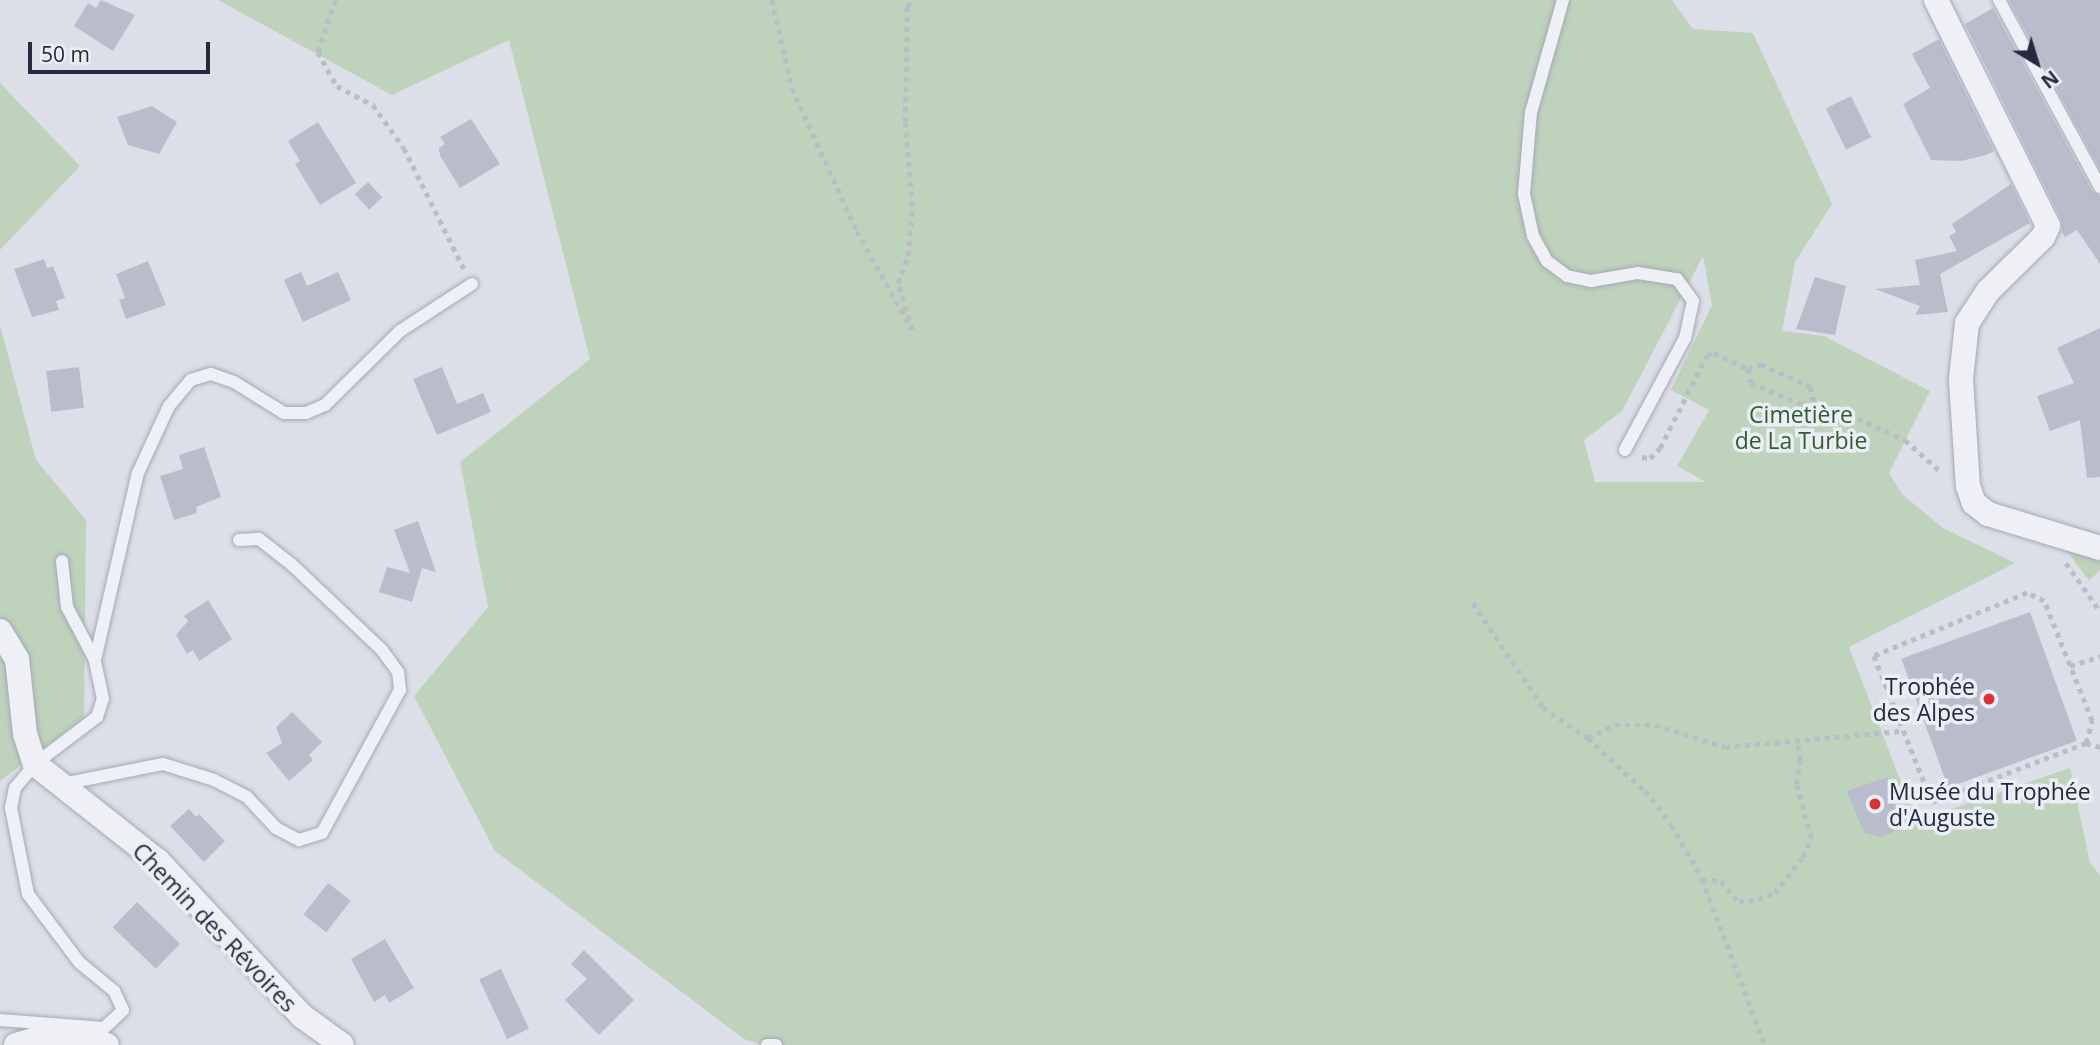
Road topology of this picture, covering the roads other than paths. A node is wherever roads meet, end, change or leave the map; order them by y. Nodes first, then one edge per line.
1 (1563, 0) edge
2 (1936, 0) edge
3 (1999, 0) edge
4 (2100, 187) edge
5 (472, 284) road end
6 (1625, 450) road end
7 (239, 540) dead end
8 (2100, 548) edge
9 (62, 561) dead end
10 (0, 631) edge
11 (95, 660) junction
12 (35, 764) junction
13 (65, 789) junction
14 (302, 1016) junction
15 (0, 1020) edge
16 (16, 1045) edge
17 (107, 1045) edge
18 (318, 1045) edge
19 (342, 1045) edge
20 (767, 1045) edge
21 (776, 1045) edge

1 - 6 lane
2 - 8 street
3 - 4 lane
5 - 11 lane
7 - 13 lane
9 - 11 lane
10 - 12 street
11 - 12 lane
12 - 13 street, Chemin des Révoires
12 - 15 lane
13 - 14 street, Chemin des Révoires
14 - 18 street
14 - 19 street, Chemin des Révoires
16 - 17 street
20 - 21 lane

